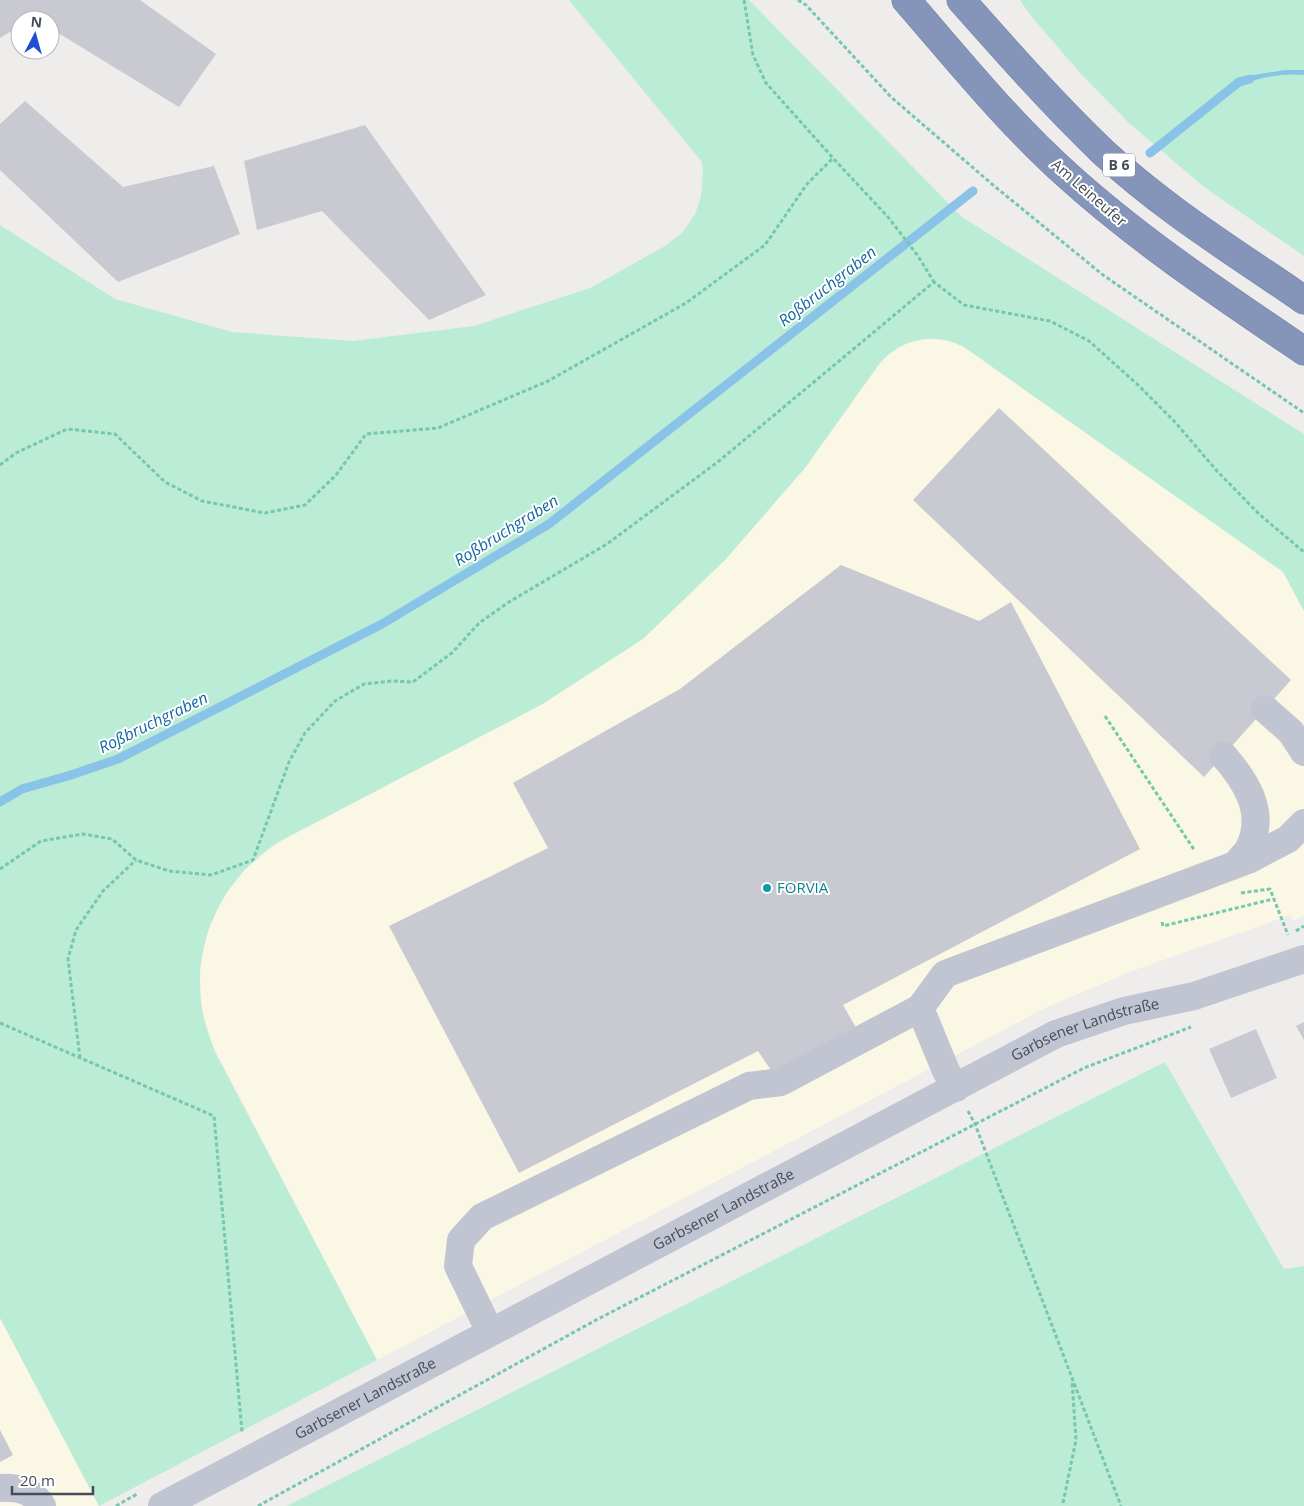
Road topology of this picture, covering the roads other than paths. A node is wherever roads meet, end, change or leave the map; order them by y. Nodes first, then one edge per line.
1 (906, 0) edge
2 (961, 0) edge
3 (1304, 300) edge
4 (1304, 351) edge
5 (1265, 709) dead end
6 (1304, 752) edge
7 (1223, 755) dead end
8 (1304, 823) edge
9 (1236, 864) junction
10 (1304, 959) edge
11 (920, 1008) junction
12 (956, 1088) junction
13 (490, 1332) junction
14 (0, 1488) edge
15 (42, 1506) edge
16 (162, 1506) edge

1 - 4 highway, Am Leineufer / B 6
2 - 3 highway, B 6
5 - 6 street
7 - 9 street
8 - 9 street
9 - 11 street
10 - 12 street, Garbsener Landstraße
11 - 12 street
11 - 13 street
12 - 13 street, Garbsener Landstraße
13 - 16 street, Garbsener Landstraße
14 - 15 street

